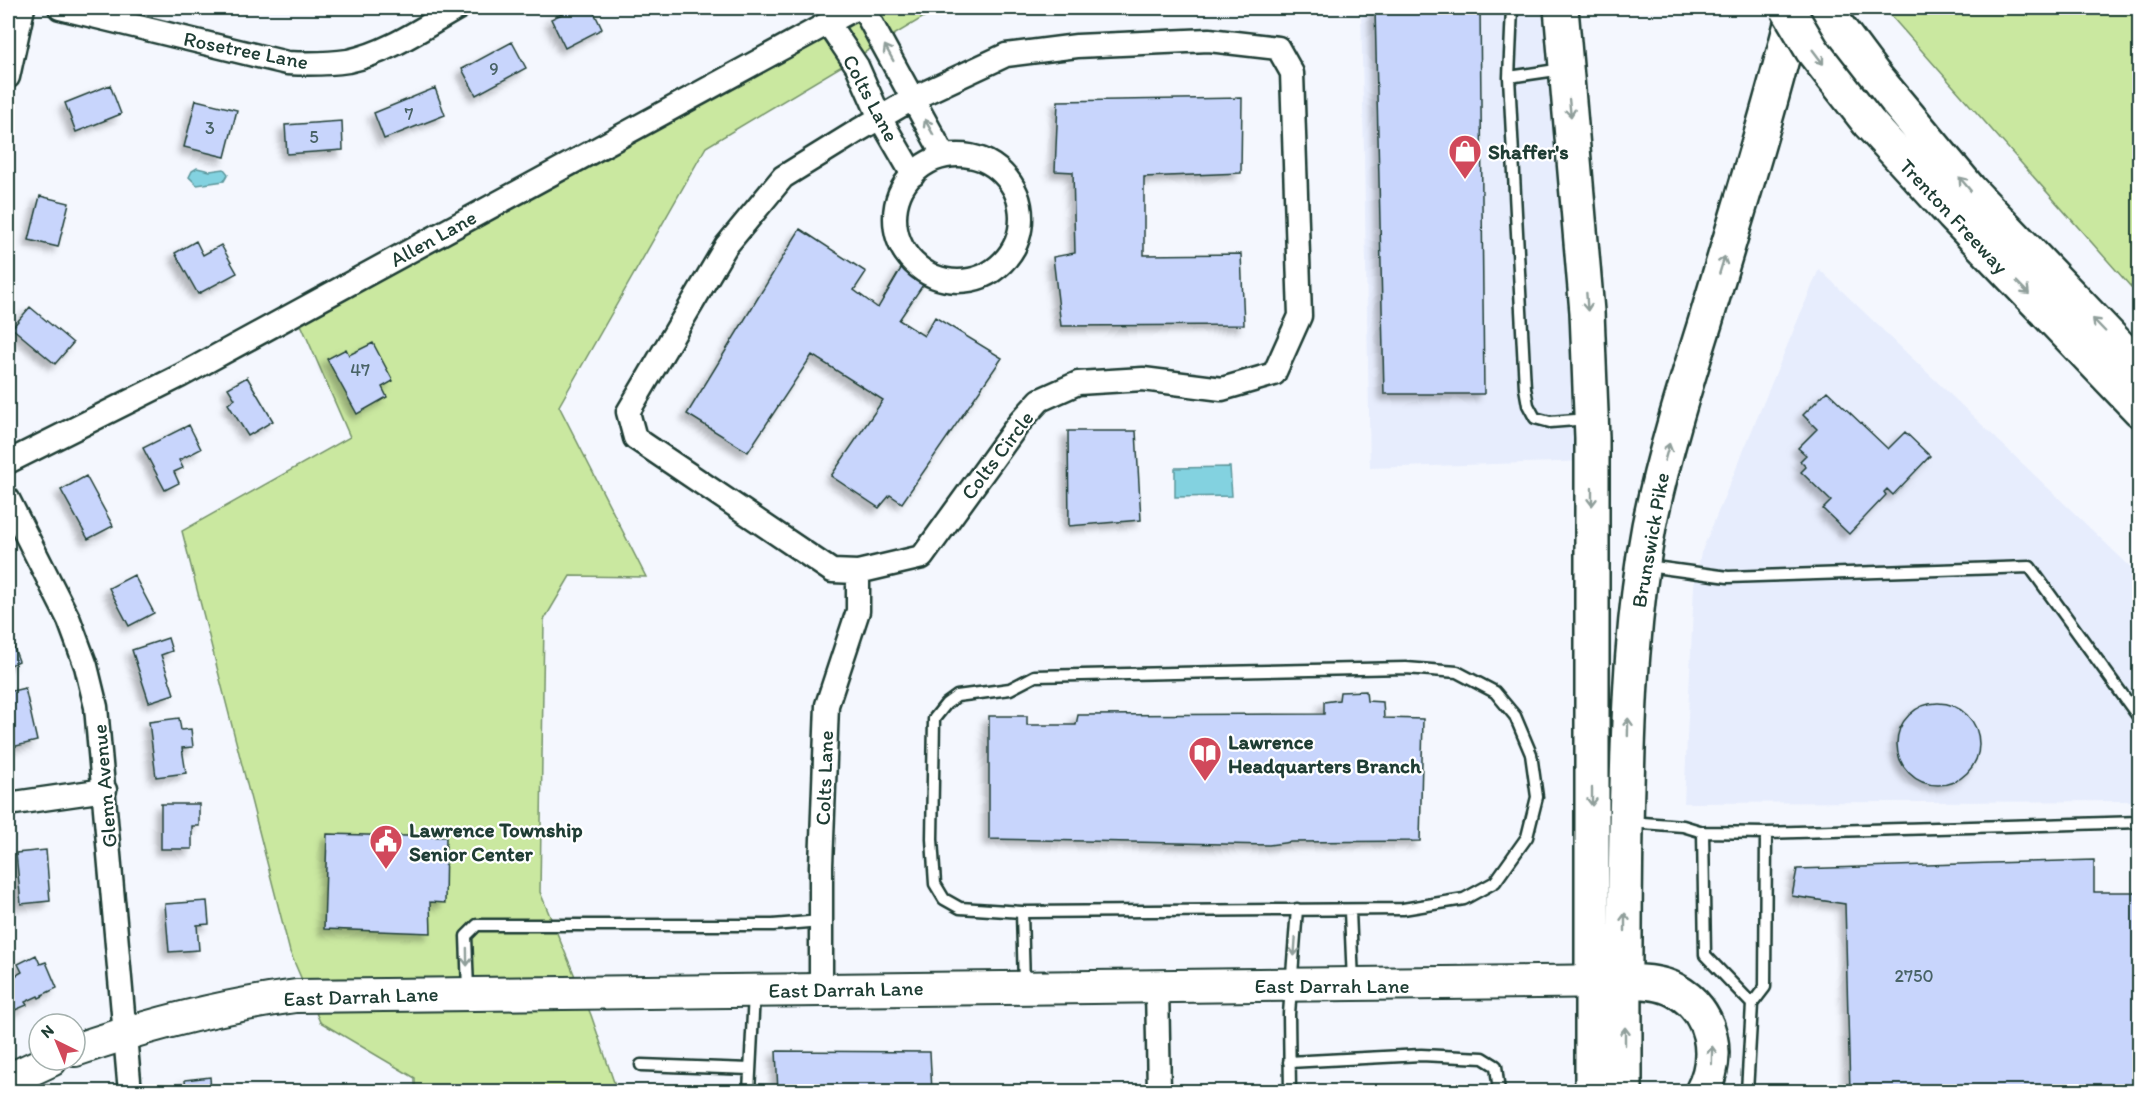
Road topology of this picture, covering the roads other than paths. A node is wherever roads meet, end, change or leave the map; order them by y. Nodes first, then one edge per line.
1 (23, 8) edge
2 (60, 8) edge
3 (458, 8) edge
4 (856, 8) edge
5 (863, 8) edge
6 (1512, 8) edge
7 (1561, 8) edge
8 (1787, 8) edge
9 (1795, 8) edge
10 (1824, 8) edge
11 (828, 22) junction
12 (1566, 69) junction
13 (8, 77) edge
14 (1509, 77) junction
15 (914, 99) junction
16 (880, 118) junction
17 (944, 156) junction
18 (913, 175) junction
19 (2139, 368) edge
20 (2139, 410) edge
21 (1592, 418) junction
22 (8, 462) edge
23 (8, 499) edge
24 (1643, 565) junction
25 (858, 572) junction
26 (2139, 719) edge
27 (105, 790) junction
28 (8, 804) edge
29 (1626, 822) junction
30 (2139, 822) edge
31 (1703, 832) junction
32 (1766, 833) junction
33 (1297, 909) junction
34 (1350, 911) junction
35 (1022, 912) junction
36 (821, 921) junction
37 (1625, 981) junction
38 (1590, 983) junction
39 (1353, 985) junction
40 (1292, 986) junction
41 (1156, 987) junction
42 (1024, 988) junction
43 (754, 990) junction
44 (821, 990) junction
45 (468, 993) junction
46 (1752, 1004) junction
47 (125, 1032) junction
48 (87, 1046) edge
49 (1289, 1062) junction
50 (641, 1065) dead end
51 (750, 1069) junction
52 (27, 1071) edge
53 (8, 1080) edge
54 (130, 1092) edge
55 (749, 1092) edge
56 (1159, 1092) edge
57 (1290, 1092) edge
58 (1499, 1092) edge
59 (1592, 1092) edge
60 (1625, 1092) edge
61 (1702, 1092) edge
62 (1748, 1092) edge

1 - 13 street
2 - 3 street, Rosetree Lane
4 - 11 street, Allen Lane
15 -> 5 street, Colts Lane
6 - 14 lane
7 - 12 main road
8 -> 20 main road, Trenton Freeway, bridge
24 -> 9 main road, Brunswick Pike
19 -> 10 main road, Trenton Freeway
11 - 16 street, Colts Lane
11 - 22 street, Allen Lane
12 - 14 lane
12 -> 21 main road
14 - 21 lane
15 - 16 street, Colts Circle
17 -> 15 street, Colts Lane
15 - 25 street, Colts Circle
16 - 18 street, Colts Lane
16 - 25 street, Colts Circle
17 - 18 street
17 - 18 street
21 -> 38 main road
23 - 27 street, Glenn Avenue
24 - 26 lane
29 -> 24 main road, Brunswick Pike
25 - 36 street, Colts Lane
27 - 28 street
27 - 47 street, Glenn Avenue
29 - 31 lane
37 -> 29 main road, Brunswick Pike
30 - 32 lane
31 - 32 lane
31 - 46 lane
32 - 46 lane
33 - 34 lane
33 - 35 lane
33 -> 40 lane
34 - 35 lane
34 - 39 lane
35 - 42 lane
36 - 44 street, Colts Lane
36 -> 45 lane
37 - 38 street, East Darrah Lane
60 -> 37 main road, Brunswick Pike
61 -> 37 main road
38 - 39 street, East Darrah Lane
38 - 59 main road
39 - 40 street, East Darrah Lane
40 - 41 street, East Darrah Lane
40 - 49 lane
41 - 42 street, East Darrah Lane
41 - 56 street
42 - 44 street, East Darrah Lane
43 - 44 street, East Darrah Lane
43 - 45 street, East Darrah Lane
43 - 51 lane
45 - 47 street, East Darrah Lane
46 - 62 lane
47 - 48 street, East Darrah Lane
47 - 54 street, Glenn Avenue
49 - 57 lane
49 - 58 lane
50 - 51 lane
51 - 55 lane
52 - 53 street

